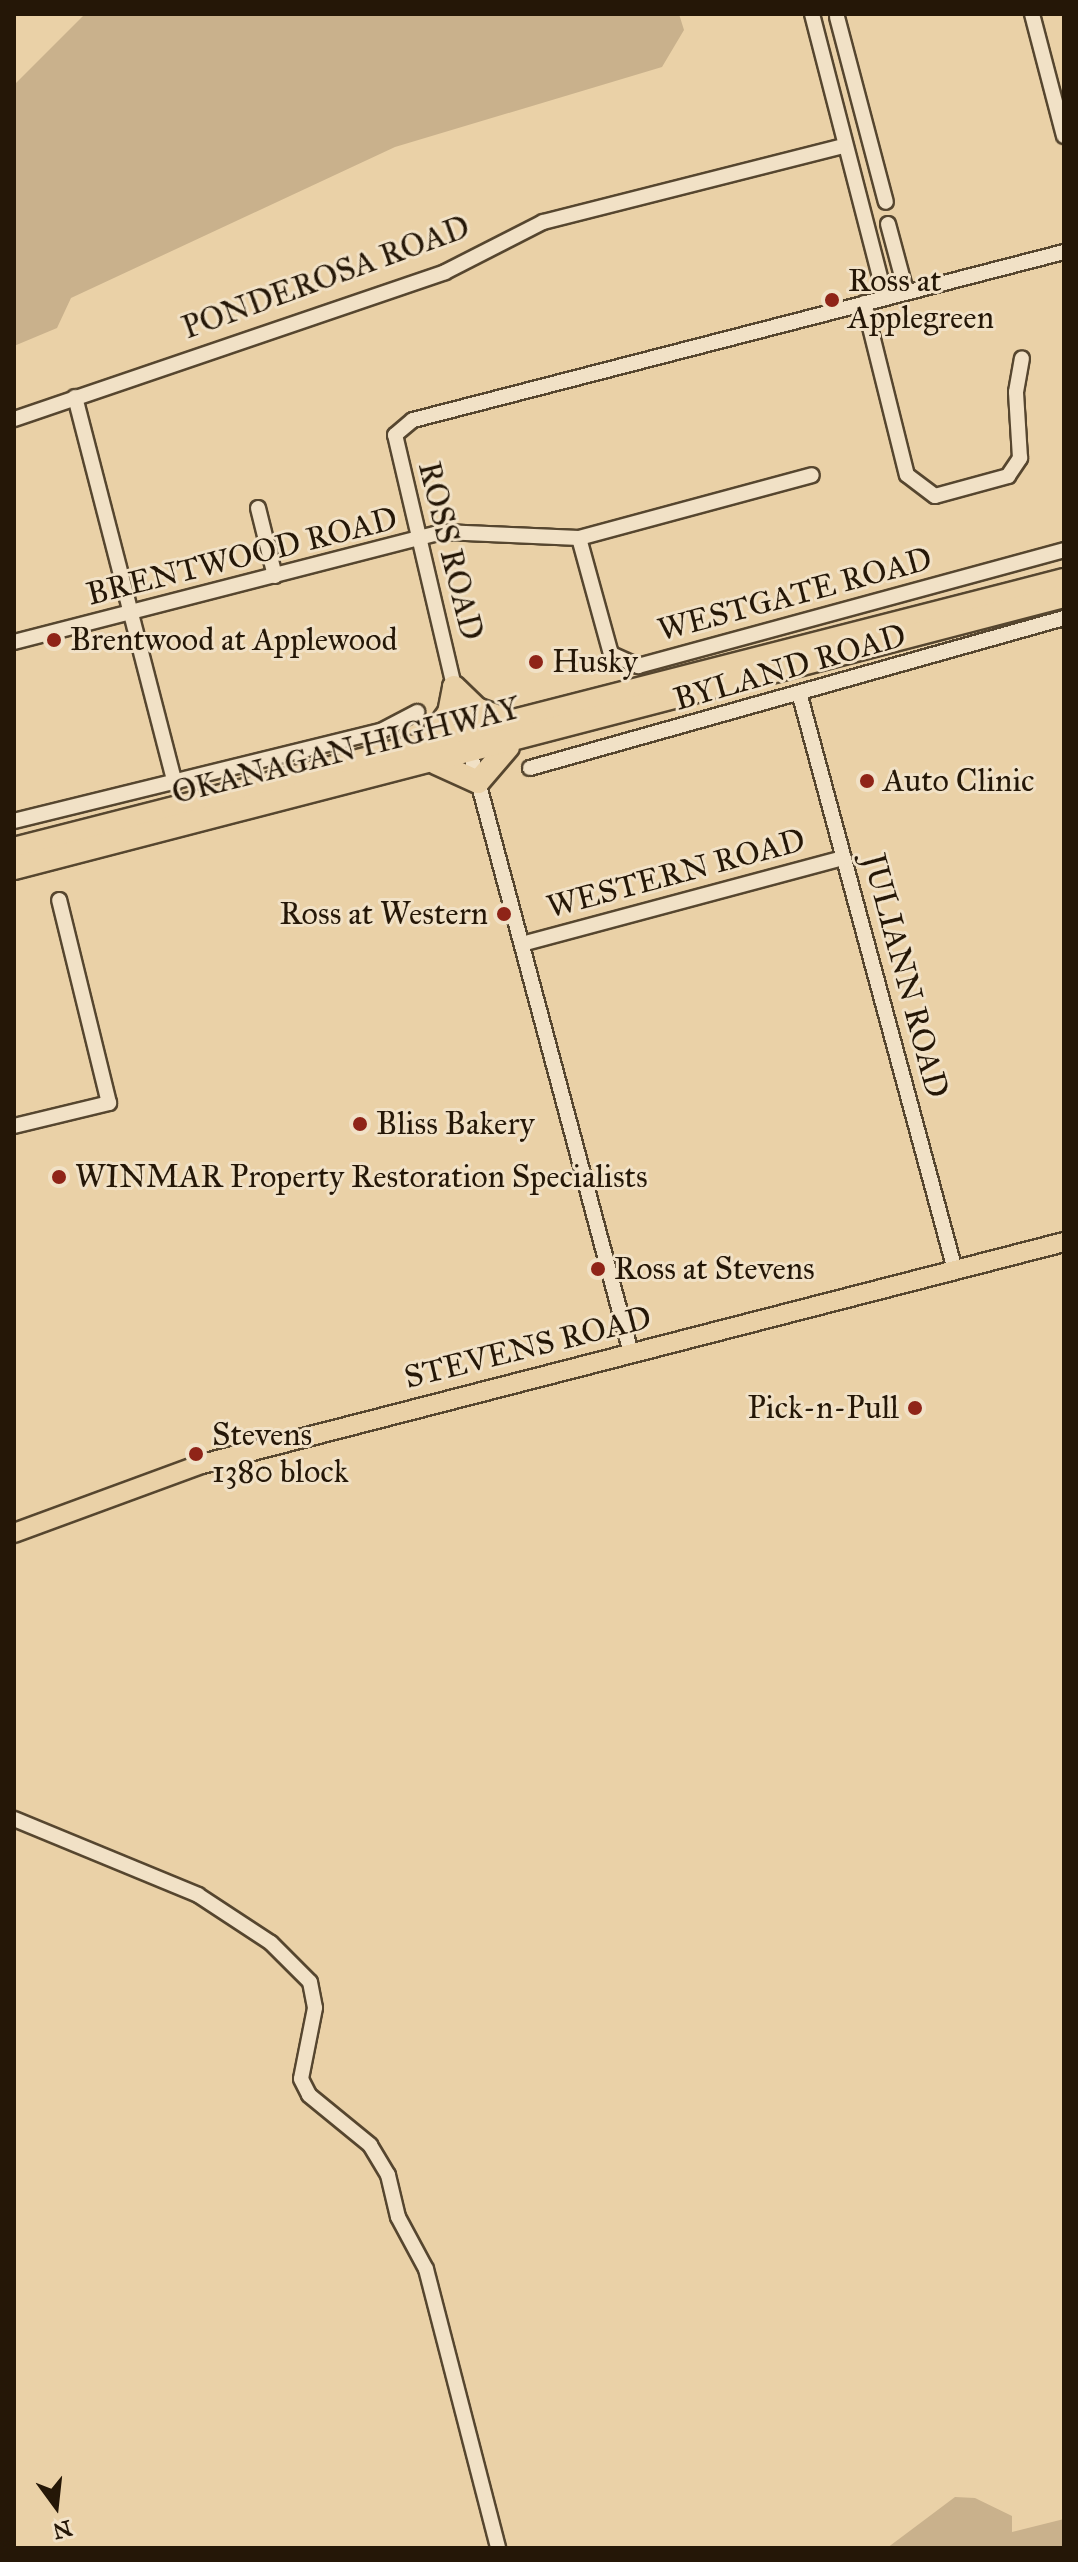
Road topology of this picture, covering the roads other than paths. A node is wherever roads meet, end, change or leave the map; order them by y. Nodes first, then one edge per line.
1 (812, 14) edge
2 (1032, 14) edge
3 (837, 17) dead end
4 (867, 128) junction
5 (1064, 136) edge
6 (843, 142) junction
7 (886, 202) dead end
8 (888, 224) dead end
9 (1064, 252) edge
10 (906, 291) junction
11 (885, 297) junction
12 (864, 303) junction
13 (1022, 359) dead end
14 (75, 397) junction
15 (14, 419) edge
16 (812, 475) dead end
17 (258, 508) dead end
18 (579, 538) junction
19 (420, 542) junction
20 (1064, 550) edge
21 (275, 576) junction
22 (1064, 580) edge
23 (1064, 596) edge
24 (129, 612) junction
25 (1064, 618) edge
26 (14, 642) edge
27 (454, 687) junction
28 (800, 696) junction
29 (417, 712) dead end
30 (512, 732) junction
31 (468, 744) junction
32 (431, 753) junction
33 (530, 768) dead end
34 (478, 782) junction
35 (175, 783) junction
36 (14, 821) edge
37 (14, 849) edge
38 (844, 858) junction
39 (14, 868) edge
40 (59, 900) dead end
41 (522, 944) junction
42 (14, 1126) edge
43 (1064, 1242) edge
44 (955, 1270) junction
45 (631, 1353) junction
46 (14, 1533) edge
47 (14, 1819) edge
48 (498, 2548) edge

1 - 6 street
2 - 5 street
3 - 4 street
4 - 6 street, PONDEROSA ROAD
4 - 7 street
6 - 11 street
6 - 14 street, PONDEROSA ROAD
8 - 10 street
9 - 10 street, ROSS ROAD
10 - 11 street, ROSS ROAD
11 - 12 street, ROSS ROAD
12 - 13 street
12 - 19 street, ROSS ROAD
14 - 15 street, PONDEROSA ROAD
14 - 24 street
16 - 18 street, BRENTWOOD ROAD
17 - 21 street
18 - 19 street, BRENTWOOD ROAD
18 - 20 street, WESTGATE ROAD
19 - 21 street, BRENTWOOD ROAD
19 - 27 street, ROSS ROAD
21 - 24 street, BRENTWOOD ROAD
22 - 30 highway, OKANAGAN HIGHWAY
23 - 30 highway, OKANAGAN HIGHWAY
24 - 26 street, BRENTWOOD ROAD
24 - 35 street
25 - 28 street, BYLAND ROAD
27 - 30 highway
27 - 31 street, ROSS ROAD
27 - 32 highway
28 - 33 street, BYLAND ROAD
28 - 38 street, JULIANN ROAD
29 - 35 street
30 - 31 highway, OKANAGAN HIGHWAY
30 - 34 highway
31 - 32 highway, OKANAGAN HIGHWAY
31 - 34 street, ROSS ROAD
32 - 34 highway
32 - 37 highway, OKANAGAN HIGHWAY
32 - 39 highway, OKANAGAN HIGHWAY
34 - 41 street, ROSS ROAD
35 - 36 street
38 - 41 street, WESTERN ROAD
38 - 44 street, JULIANN ROAD
40 - 42 street
41 - 45 street, ROSS ROAD
43 - 44 main road, STEVENS ROAD
44 - 45 main road, STEVENS ROAD
45 - 46 main road, STEVENS ROAD
47 - 48 street

